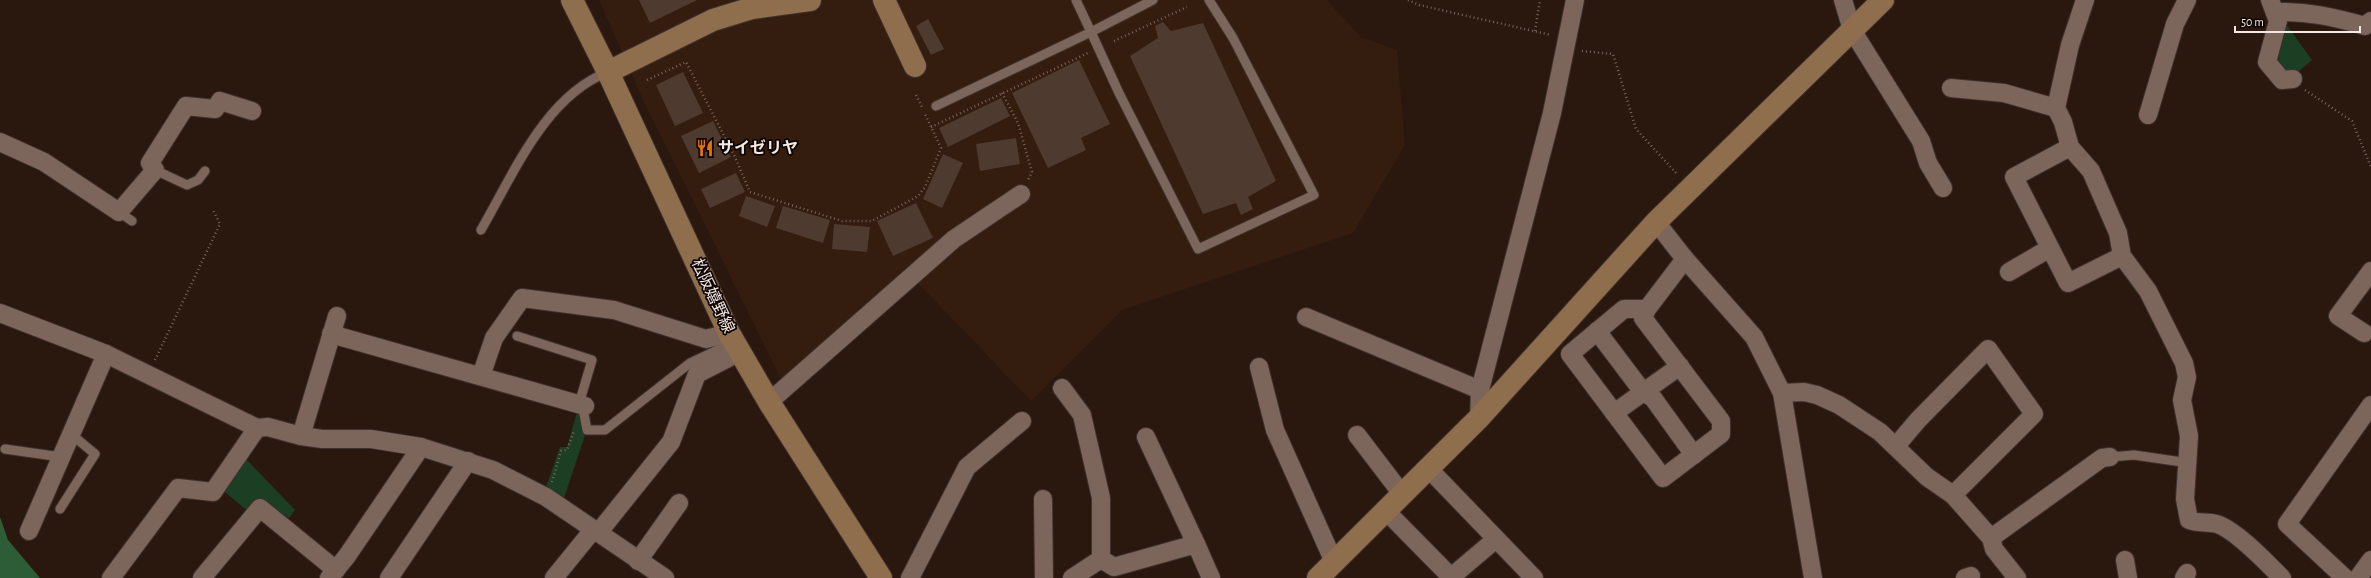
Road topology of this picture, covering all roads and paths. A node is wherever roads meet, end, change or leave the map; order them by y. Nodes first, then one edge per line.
1 (572, 0) edge
2 (810, 0) edge
3 (884, 0) edge
4 (1076, 0) edge
5 (1154, 0) edge
6 (1209, 0) edge
7 (1540, 0) edge
8 (1575, 0) edge
9 (1843, 0) edge
10 (1883, 0) edge
11 (2085, 0) edge
12 (2187, 0) edge
13 (2273, 6) edge
14 (1187, 7) dead end
15 (2371, 21) edge
16 (1852, 30) junction
17 (1534, 31) dead end
18 (1091, 32) junction
19 (1114, 41) dead end
20 (1092, 52) dead end
21 (915, 66) dead end
22 (608, 72) junction
23 (2293, 79) joint
24 (647, 80) dead end
25 (1951, 88) dead end
26 (1002, 93) junction
27 (916, 95) dead end
28 (936, 106) dead end
29 (2056, 108) junction
30 (252, 111) dead end
31 (2148, 115) dead end
32 (931, 127) junction
33 (0, 142) edge
34 (2070, 147) junction
35 (2371, 166) edge
36 (155, 170) junction
37 (205, 171) dead end
38 (1944, 188) dead end
39 (1021, 194) joint
40 (213, 210) dead end
41 (1656, 222) junction
42 (481, 230) dead end
43 (2050, 248) junction
44 (2122, 256) junction
45 (1685, 259) junction
46 (2371, 271) edge
47 (2009, 272) dead end
48 (1647, 309) junction
49 (0, 313) edge
50 (337, 316) dead end
51 (1306, 317) dead end
52 (1597, 331) junction
53 (2364, 333) dead end
54 (331, 334) junction
55 (517, 336) dead end
56 (735, 342) junction
57 (106, 354) junction
58 (154, 362) dead end
59 (1680, 366) junction
60 (1259, 367) dead end
61 (480, 376) junction
62 (1062, 388) dead end
63 (1480, 390) junction
64 (1643, 392) junction
65 (1782, 393) junction
66 (768, 402) junction
67 (2371, 405) edge
68 (582, 408) junction
69 (1614, 413) junction
70 (1479, 418) junction
71 (1022, 421) dead end
72 (257, 428) junction
73 (71, 434) junction
74 (1358, 435) dead end
75 (301, 436) junction
76 (1146, 437) dead end
77 (1896, 446) junction
78 (421, 447) junction
79 (5, 449) dead end
80 (1694, 455) junction
81 (61, 457) junction
82 (2110, 457) joint
83 (468, 461) junction
84 (2189, 463) junction
85 (1428, 468) junction
86 (1402, 494) junction
87 (1953, 495) junction
88 (546, 497) junction
89 (1043, 499) dead end
90 (679, 503) dead end
91 (60, 510) dead end
92 (1385, 510) junction
93 (29, 530) dead end
94 (596, 532) junction
95 (1991, 538) junction
96 (1496, 539) junction
97 (1196, 544) junction
98 (1101, 560) junction
99 (2125, 560) dead end
100 (2371, 560) edge
101 (638, 561) junction
102 (1334, 562) junction
103 (333, 574) edge
104 (111, 578) edge
105 (202, 578) edge
106 (390, 578) edge
107 (554, 578) edge
108 (665, 578) edge
109 (881, 578) edge
110 (910, 578) edge
111 (1044, 578) edge
112 (1072, 578) edge
113 (1211, 578) edge
114 (1318, 578) edge
115 (1451, 578) edge
116 (1534, 578) edge
117 (1813, 578) edge
118 (2017, 578) edge
119 (2128, 578) edge
120 (2282, 578) edge
121 (2345, 578) edge
122 (2358, 578) edge

1 - 22 street, 松阪嬉野線
2 - 22 street
3 - 21 street
4 - 18 lane
5 - 18 lane
6 - 18 lane
7 - 17 path
8 - 63 street
9 - 16 street
10 - 16 street
11 - 29 street
12 - 31 street
13 - 15 street
13 - 23 street
14 - 19 path
16 - 38 street
16 - 41 street
18 - 28 lane
20 - 26 path
22 - 42 lane
22 - 56 street, 松阪嬉野線
23 - 35 path
24 - 32 path
25 - 29 street
26 - 32 path
26 - 39 path
27 - 32 path
29 - 34 street
30 - 36 street
33 - 36 street
34 - 43 street
34 - 44 street
36 - 37 lane
39 - 66 street
40 - 58 path
41 - 45 street
41 - 70 street
43 - 44 street
43 - 47 street
44 - 84 street
45 - 48 street
45 - 65 street
46 - 53 street
48 - 52 street
48 - 59 street
49 - 57 street
50 - 54 street
51 - 63 street
52 - 64 street
52 - 69 street
54 - 61 street
54 - 75 street
55 - 68 lane
56 - 61 street
56 - 66 street, 松阪嬉野線
56 - 68 lane
56 - 94 street
57 - 72 street
57 - 73 street
59 - 64 street
59 - 80 street
60 - 102 street
61 - 68 street
62 - 98 street
63 - 70 street
64 - 69 street
64 - 80 street
65 - 77 street
65 - 117 street
66 - 109 street, 松阪嬉野線
67 - 121 street
68 - 88 path
69 - 80 street
70 - 85 street
71 - 110 street
72 - 75 street
72 - 104 street
73 - 81 street
73 - 91 lane
74 - 86 street
75 - 78 street
76 - 97 street
77 - 87 street
77 - 87 street
78 - 83 street
78 - 103 street
79 - 81 lane
81 - 93 street
82 - 84 lane
82 - 95 street
83 - 88 street
83 - 106 street
84 - 120 street
85 - 86 street
85 - 96 street
86 - 92 street
87 - 95 street
88 - 94 street
89 - 111 street
90 - 101 street
92 - 102 street
92 - 115 street
94 - 101 street
94 - 107 street
95 - 118 street
96 - 115 street
96 - 116 street
97 - 98 street
97 - 113 street
98 - 112 street
99 - 119 street
100 - 122 street
101 - 108 street
102 - 114 street
103 - 105 street

